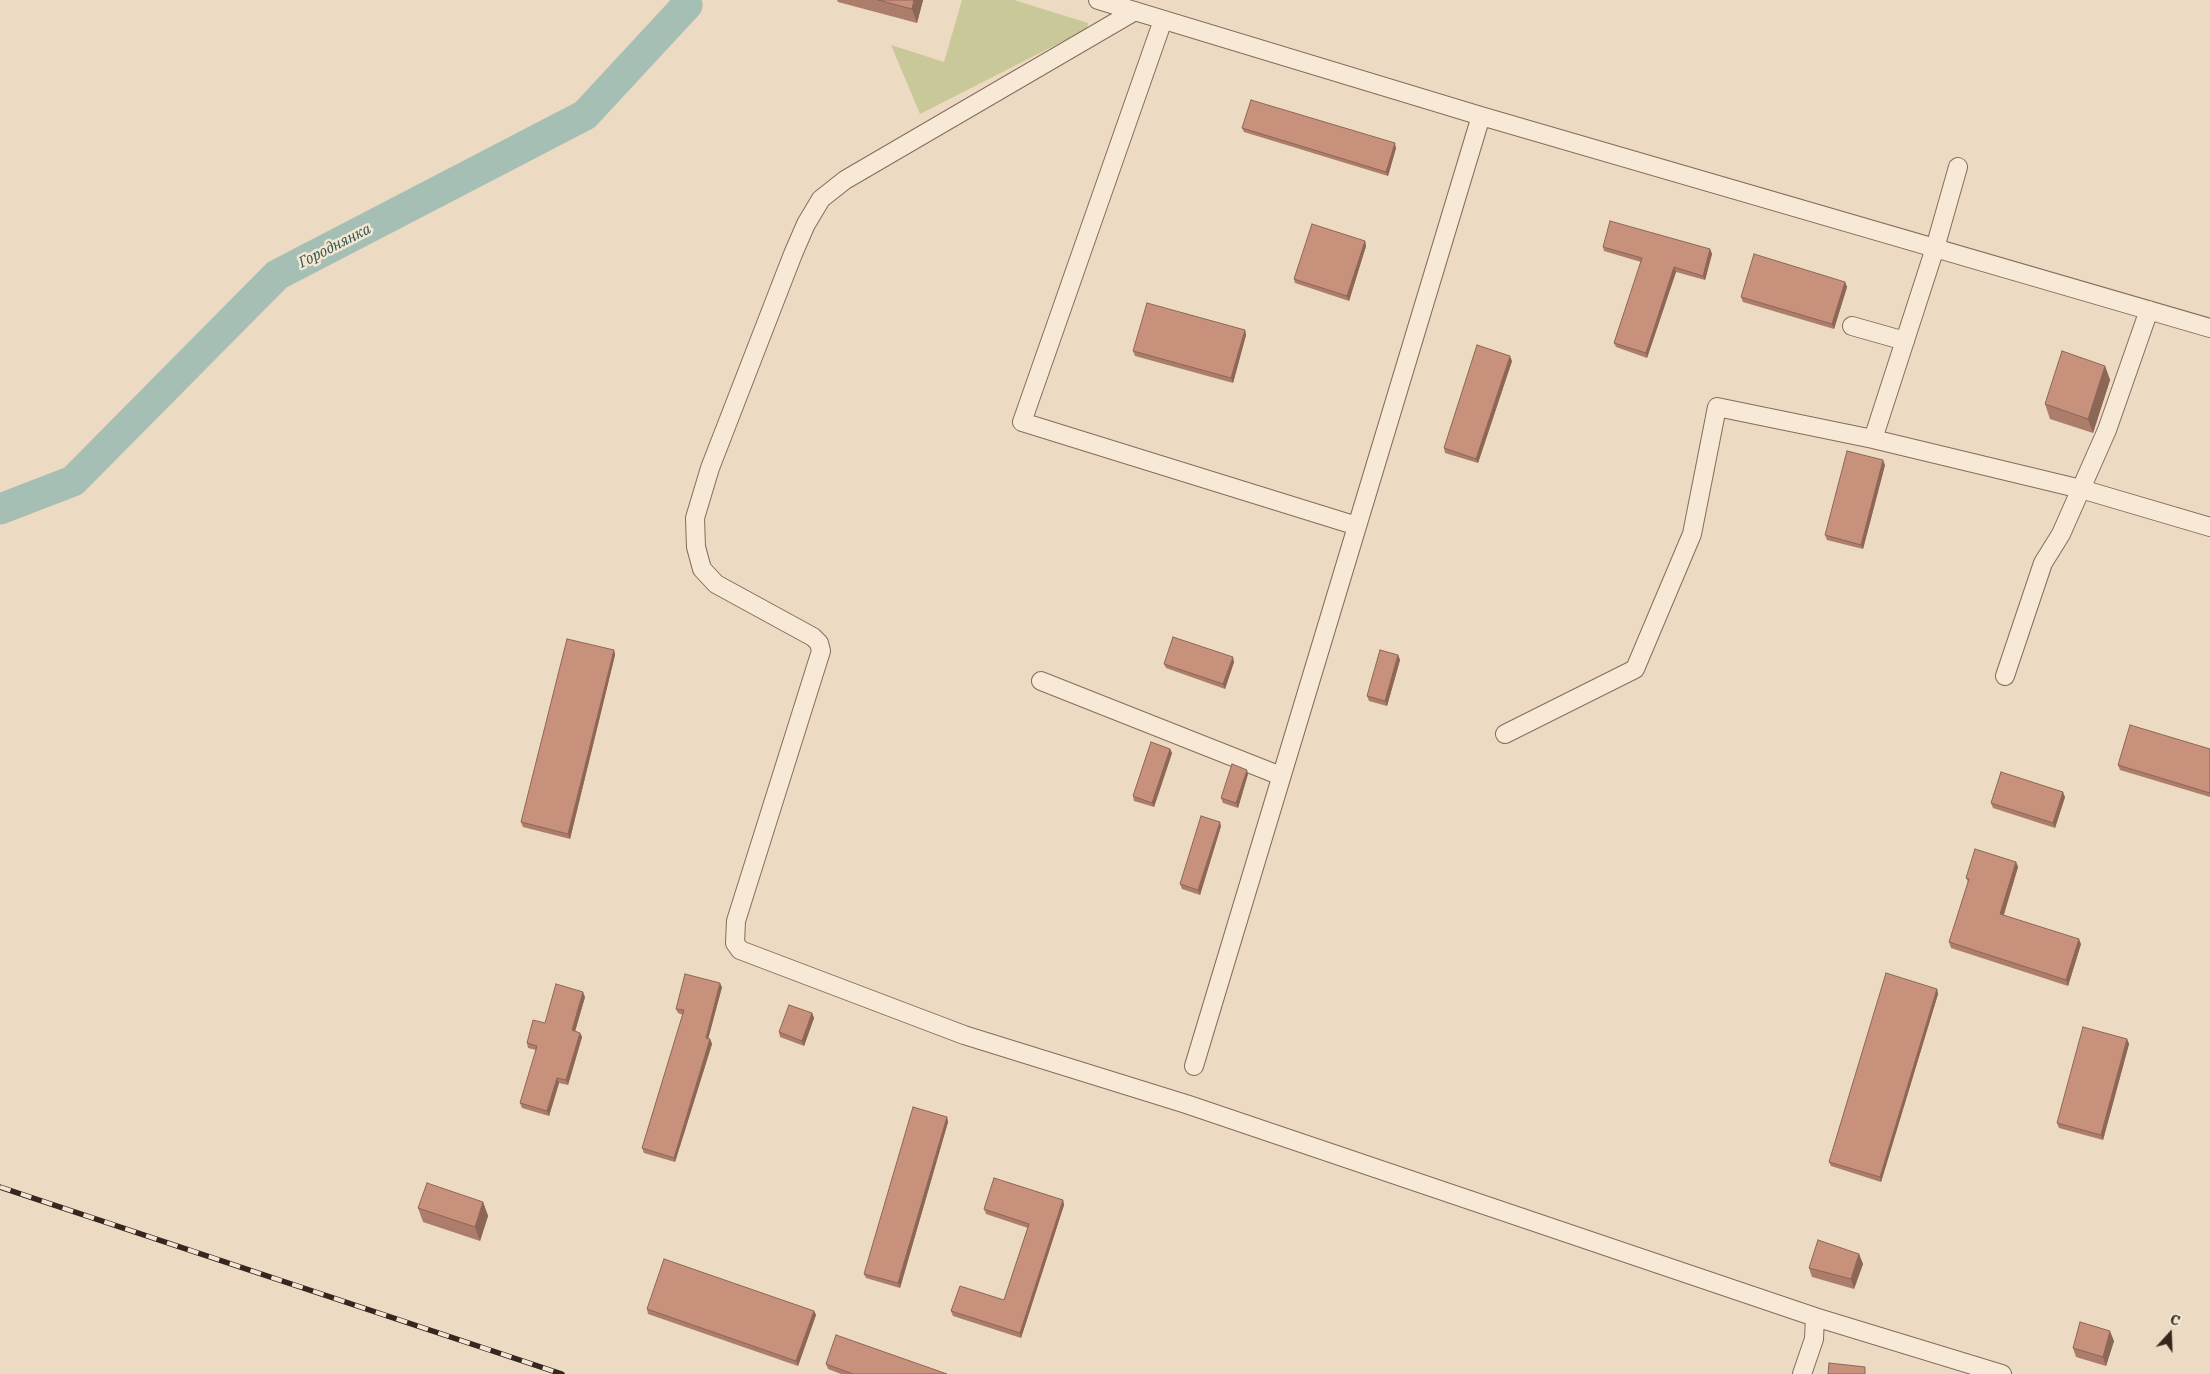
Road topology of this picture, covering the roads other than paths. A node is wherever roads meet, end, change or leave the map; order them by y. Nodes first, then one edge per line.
1 (1098, 0) edge
2 (1135, 11) junction
3 (1163, 20) junction
4 (1481, 116) junction
5 (1958, 167) dead end
6 (1935, 248) junction
7 (2149, 310) junction
8 (1852, 326) dead end
9 (2210, 328) edge
10 (1905, 341) junction
11 (1873, 439) junction
12 (2081, 489) junction
13 (1357, 526) junction
14 (2210, 527) edge
15 (2005, 676) dead end
16 (1041, 681) dead end
17 (1505, 734) dead end
18 (1281, 776) junction
19 (1194, 1066) dead end
20 (1815, 1317) junction
21 (1802, 1374) edge
22 (2002, 1374) edge

1 - 2 street
2 - 3 street
2 - 20 street
3 - 4 street
3 - 13 street
4 - 6 street
4 - 13 street
5 - 6 street
6 - 7 street
6 - 10 street
7 - 9 street
7 - 12 street
8 - 10 street
10 - 11 street
11 - 12 street
11 - 17 street
12 - 14 street
12 - 15 street
13 - 18 street
16 - 18 street
18 - 19 street
20 - 21 street
20 - 22 street

